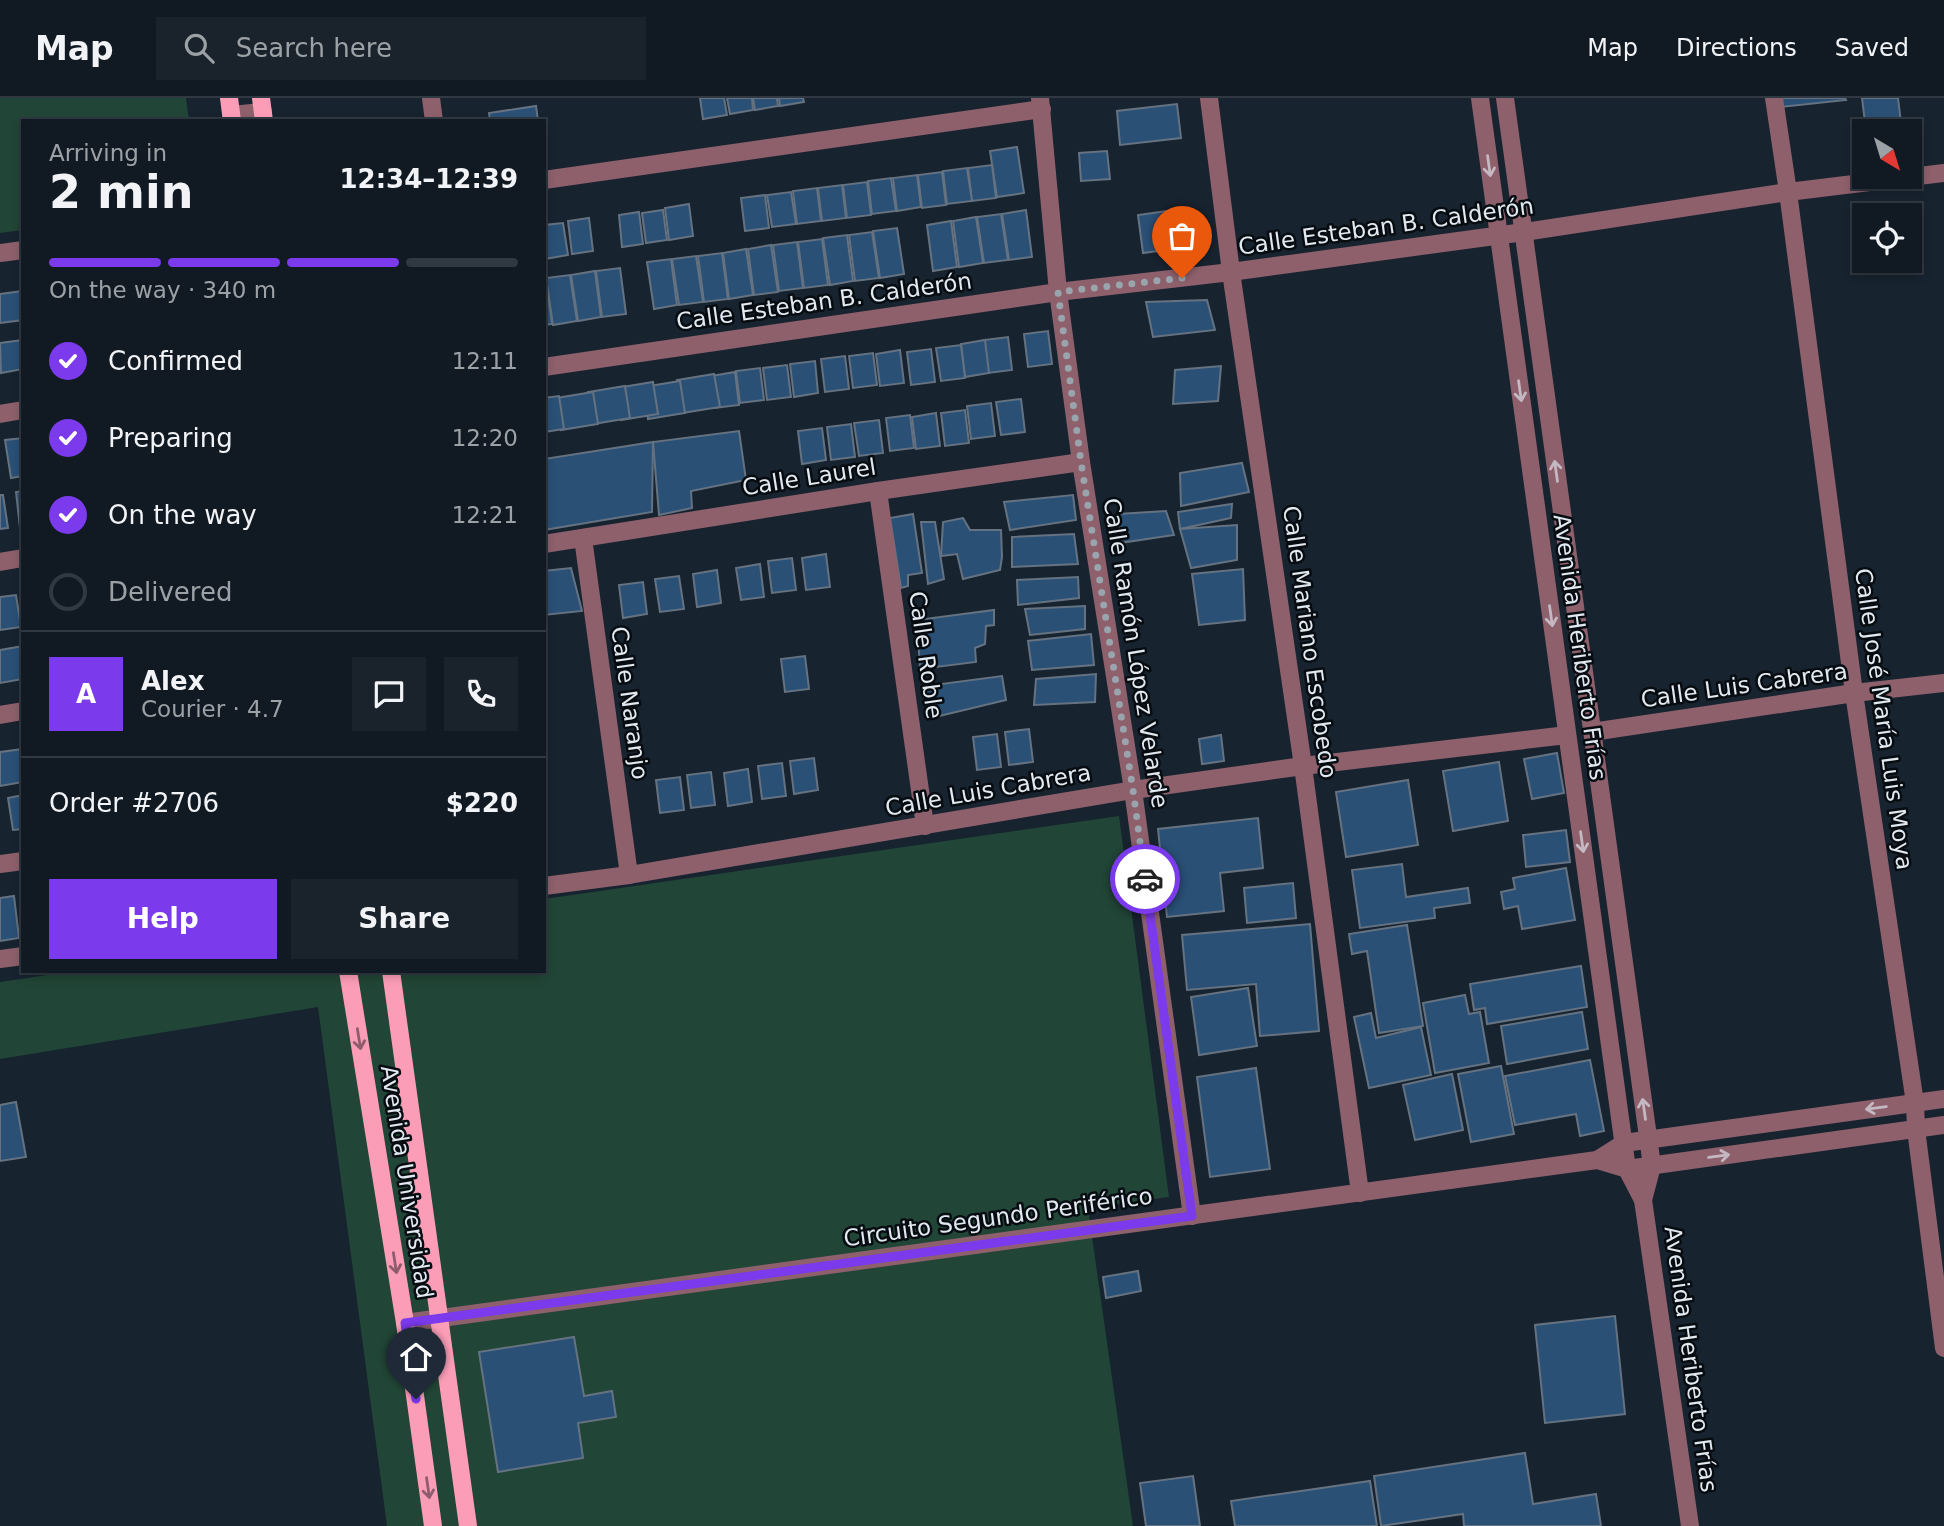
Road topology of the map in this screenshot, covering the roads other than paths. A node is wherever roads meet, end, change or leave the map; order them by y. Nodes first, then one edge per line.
1 (431, 98) edge
2 (1209, 98) edge
3 (1480, 98) edge
4 (1505, 98) edge
5 (1774, 98) edge
6 (1041, 104) edge
7 (262, 110) edge
8 (231, 111) edge
9 (434, 119) edge
10 (1944, 173) edge
11 (546, 180) edge
12 (1788, 192) junction
13 (1524, 232) junction
14 (1499, 235) junction
15 (21, 250) edge
16 (0, 253) edge
17 (1231, 272) junction
18 (1058, 292) junction
19 (546, 367) edge
20 (21, 410) edge
21 (0, 414) edge
22 (1081, 462) junction
23 (878, 491) junction
24 (583, 538) junction
25 (546, 544) edge
26 (21, 558) edge
27 (0, 562) edge
28 (1944, 683) edge
29 (1854, 693) junction
30 (21, 711) edge
31 (0, 715) edge
32 (1592, 732) junction
33 (1567, 735) junction
34 (1303, 766) junction
35 (1133, 790) junction
36 (925, 826) junction
37 (21, 861) edge
38 (0, 864) edge
39 (629, 875) junction
40 (546, 886) edge
41 (21, 956) edge
42 (0, 960) edge
43 (348, 973) edge
44 (391, 973) edge
45 (1944, 1099) edge
46 (1915, 1103) junction
47 (1944, 1125) edge
48 (1916, 1129) junction
49 (1648, 1140) junction
50 (1624, 1143) junction
51 (1597, 1160) junction
52 (1652, 1166) junction
53 (1627, 1169) junction
54 (1360, 1193) junction
55 (1643, 1200) junction
56 (1192, 1216) junction
57 (441, 1318) junction
58 (405, 1323) junction
59 (1944, 1348) edge
60 (433, 1526) edge
61 (468, 1526) edge
62 (1690, 1526) edge

1 - 9 street
2 - 17 street, Calle Mariano Escobedo
3 -> 14 street, Avenida Heriberto Frías
4 - 13 street, Avenida Heriberto Frías
5 - 12 street, Calle José María Luis Moya
6 - 11 street
6 - 18 street, Calle Ramón López Velarde
7 - 8 street
10 - 12 street, Calle Esteban B. Calderón
12 - 13 street, Calle Esteban B. Calderón
12 - 29 street, Calle José María Luis Moya
13 - 14 street, Calle Esteban B. Calderón
32 -> 13 street, Avenida Heriberto Frías
14 - 17 street, Calle Esteban B. Calderón
14 -> 33 street, Avenida Heriberto Frías
15 - 16 street
17 - 18 street, Calle Esteban B. Calderón
17 - 34 street, Calle Mariano Escobedo
18 - 19 street, Calle Esteban B. Calderón
18 - 22 street, Calle Ramón López Velarde
20 - 21 street
22 - 23 street, Calle Laurel
22 - 35 street, Calle Ramón López Velarde
23 - 24 street, Calle Laurel
23 - 36 street, Calle Roble
24 - 25 street, Calle Laurel
24 - 39 street, Calle Naranjo
26 - 27 street
28 - 29 street, Calle Luis Cabrera
29 - 32 street, Calle Luis Cabrera
29 - 46 street, Calle José María Luis Moya
30 - 31 street
49 -> 32 street, Avenida Heriberto Frías
33 - 34 street, Calle Luis Cabrera
33 -> 50 street, Avenida Heriberto Frías
34 - 35 street, Calle Luis Cabrera
34 - 54 street, Calle Mariano Escobedo
35 - 36 street, Calle Luis Cabrera
35 - 56 street, Calle Ramón López Velarde
36 - 39 street, Calle Luis Cabrera
37 - 38 street
39 - 40 street, Calle Luis Cabrera
41 - 42 street
43 -> 58 main road, Avenida Universidad
44 - 57 main road, Avenida Universidad
45 - 46 street
46 - 48 street, Calle José María Luis Moya
46 -> 49 street
47 - 48 street
52 -> 48 street
48 - 59 street, Calle José María Luis Moya
49 - 50 street
49 - 52 street, Avenida Heriberto Frías
50 - 51 street, Circuito Segundo Periférico
50 - 53 street, Avenida Heriberto Frías
51 - 53 street, Circuito Segundo Periférico
51 - 54 street, Circuito Segundo Periférico
52 - 53 street
52 - 55 street, Avenida Heriberto Frías
53 - 55 street, Avenida Heriberto Frías
54 - 56 street, Circuito Segundo Periférico
55 - 62 street, Avenida Heriberto Frías
56 - 57 street, Circuito Segundo Periférico
57 - 58 street, Circuito Segundo Periférico
57 - 61 main road, Avenida Universidad
58 -> 60 main road, Avenida Universidad

